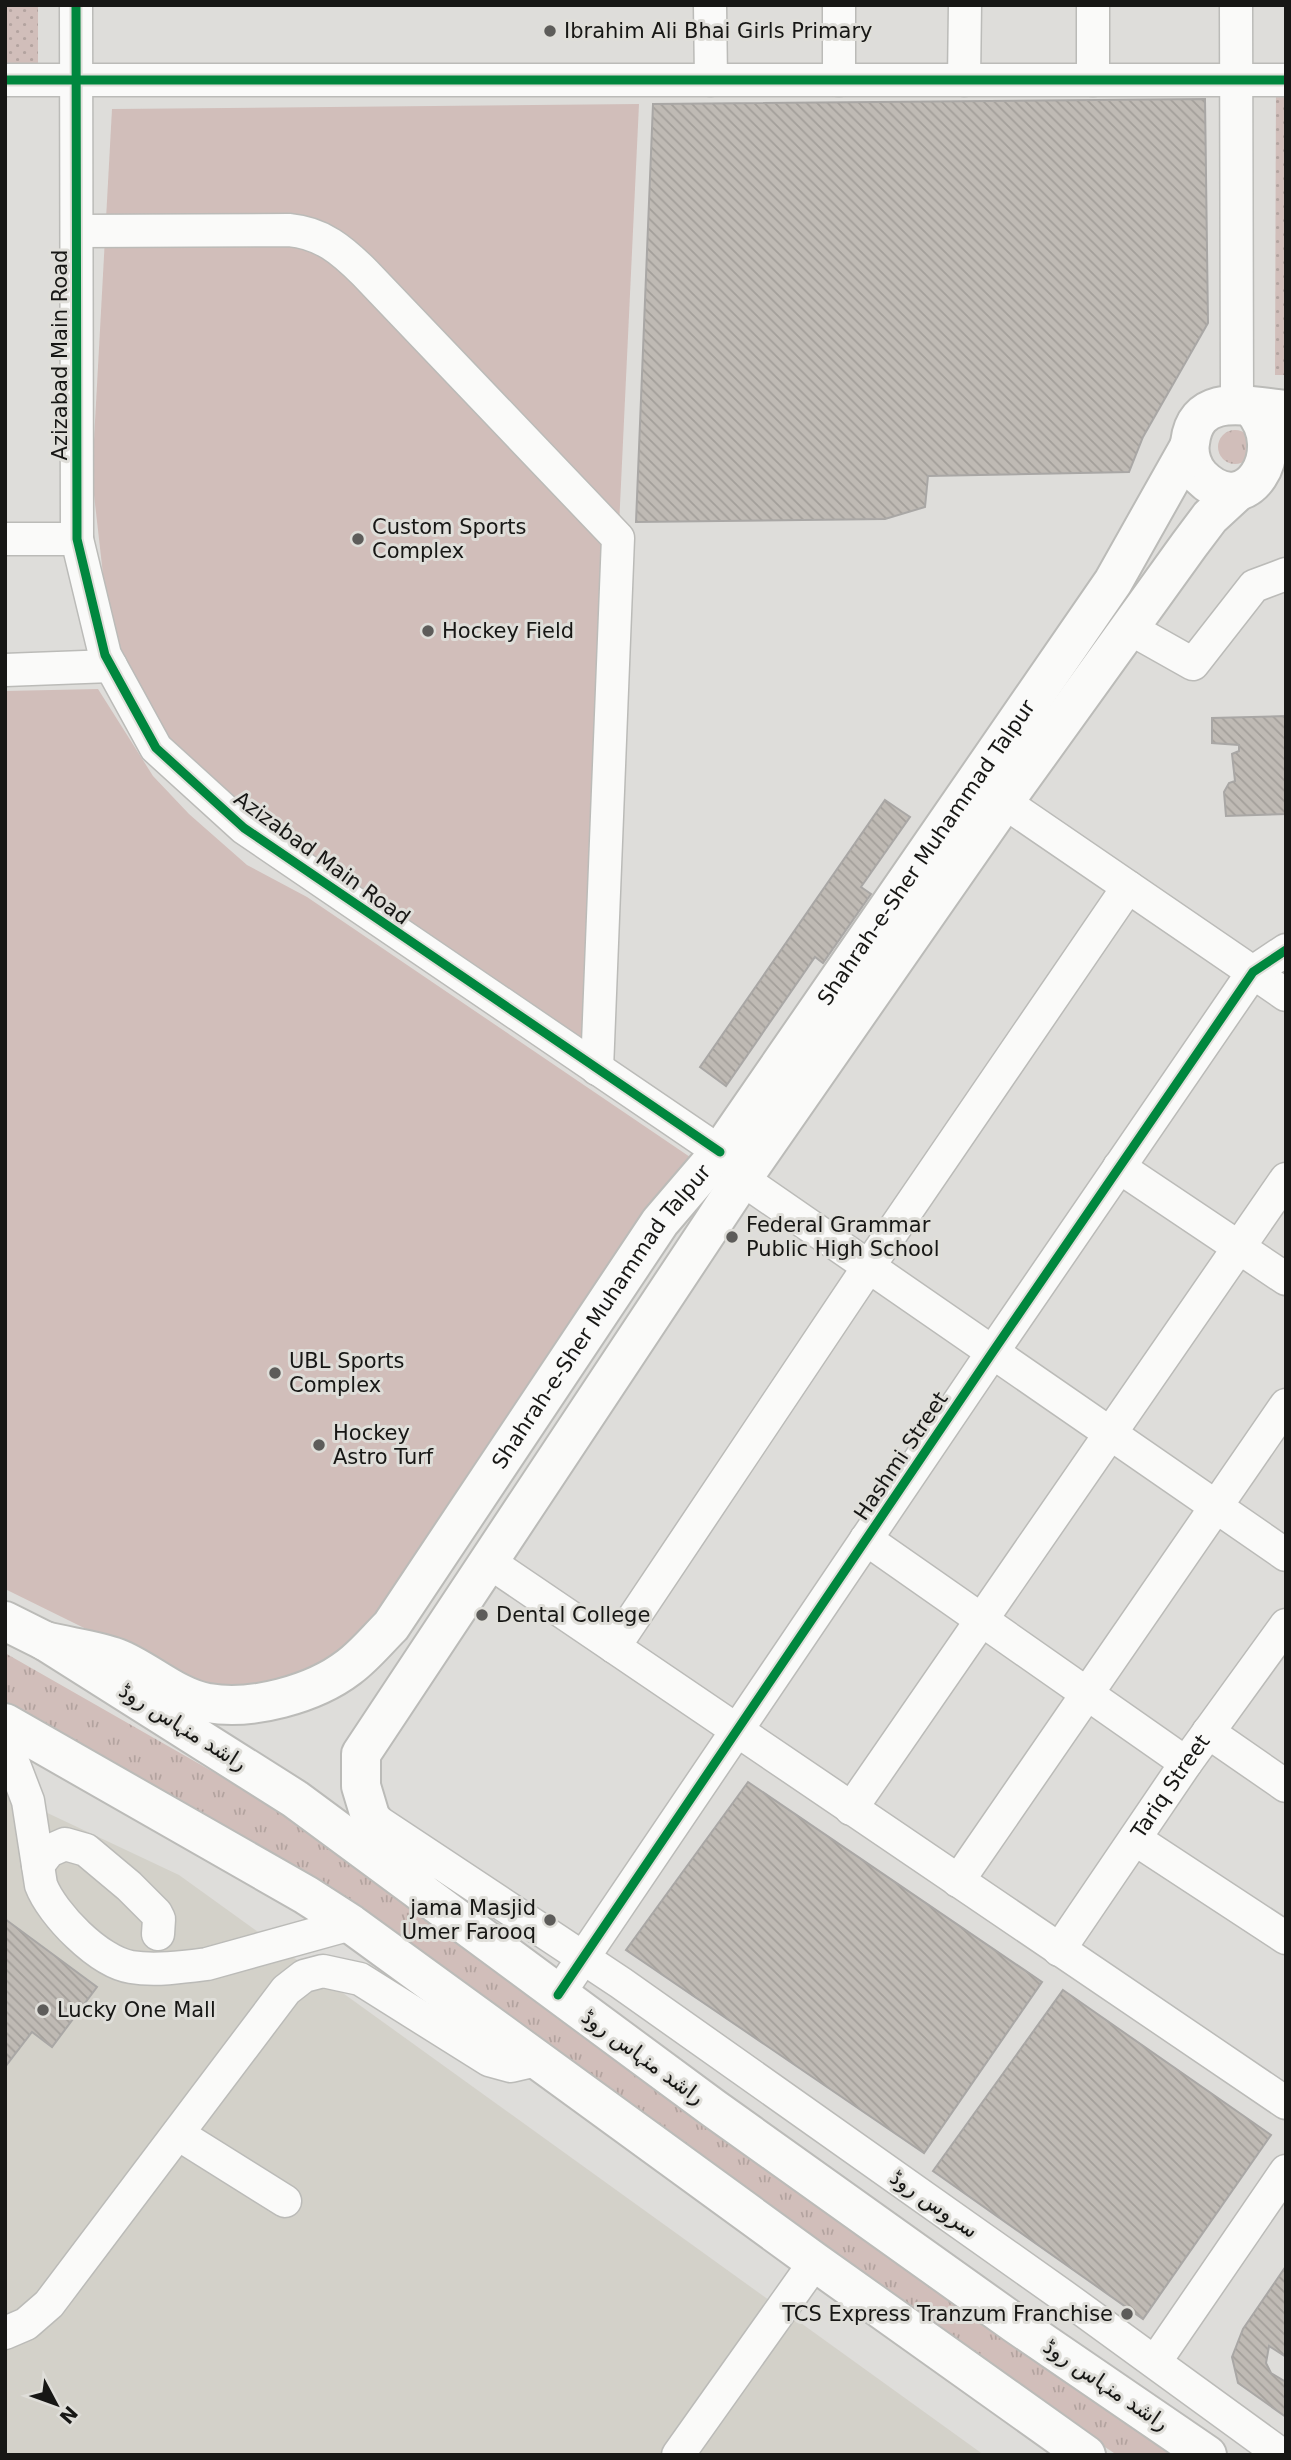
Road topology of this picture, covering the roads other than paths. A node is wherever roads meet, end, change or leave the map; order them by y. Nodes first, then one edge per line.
1 (76, 5) edge
2 (710, 5) edge
3 (839, 5) edge
4 (965, 5) edge
5 (1093, 5) edge
6 (1236, 5) edge
7 (77, 79) junction
8 (710, 79) junction
9 (5, 80) edge
10 (839, 80) junction
11 (964, 80) junction
12 (1093, 80) junction
13 (1236, 80) junction
14 (1286, 80) edge
15 (77, 231) junction
16 (1258, 407) edge
17 (1189, 447) junction
18 (1277, 467) edge
19 (1236, 493) junction
20 (5, 539) edge
21 (77, 539) junction
22 (1286, 574) edge
23 (1129, 628) junction
24 (111, 666) junction
25 (5, 670) edge
26 (1004, 802) junction
27 (1128, 887) junction
28 (1286, 950) edge
29 (1253, 972) junction
30 (1286, 995) edge
31 (597, 1069) junction
32 (731, 1166) junction
33 (1119, 1167) junction
34 (1286, 1178) edge
35 (1238, 1247) junction
36 (869, 1266) junction
37 (1286, 1279) edge
38 (992, 1353) junction
39 (1286, 1405) edge
40 (1110, 1434) junction
41 (1215, 1506) junction
42 (866, 1539) junction
43 (1286, 1555) edge
44 (489, 1562) junction
45 (981, 1620) junction
46 (5, 1621) edge
47 (1284, 1630) edge
48 (45, 1641) junction
49 (614, 1647) junction
50 (1086, 1694) junction
51 (5, 1723) edge
52 (736, 1730) junction
53 (1209, 1732) junction
54 (5, 1741) edge
55 (1186, 1763) junction
56 (1286, 1786) edge
57 (851, 1809) junction
58 (369, 1816) junction
59 (1135, 1839) junction
60 (38, 1865) junction
61 (958, 1881) junction
62 (421, 1892) junction
63 (351, 1924) junction
64 (158, 1934) dead end
65 (1286, 1938) edge
66 (1059, 1950) junction
67 (584, 1958) junction
68 (558, 1995) junction
69 (537, 2060) junction
70 (1286, 2104) edge
71 (178, 2133) junction
72 (1286, 2171) edge
73 (285, 2201) dead end
74 (815, 2262) junction
75 (1017, 2325) junction
76 (5, 2333) edge
77 (1154, 2362) junction
78 (973, 2373) junction
79 (678, 2455) edge
80 (1086, 2455) edge
81 (1094, 2455) edge
82 (1186, 2455) edge
83 (1207, 2455) edge
84 (1282, 2455) edge

1 - 7 street, Azizabad Main Road
2 - 8 street
3 - 10 street
4 - 11 street
5 - 12 street
6 - 13 street
7 - 8 street
7 - 9 street
7 - 15 street, Azizabad Main Road
8 - 10 street
10 - 11 street
11 - 12 street
12 - 13 street
13 - 14 street
13 - 16 street
15 - 21 street, Azizabad Main Road
15 - 31 street
16 - 17 main road
16 - 18 main road
17 - 19 main road
17 - 32 main road, Shahrah-e-Sher Muhammad Talpur
18 - 19 main road
19 - 23 main road, Shahrah-e-Sher Muhammad Talpur
20 - 21 street
21 - 24 street, Azizabad Main Road
22 - 23 street
23 - 26 main road, Shahrah-e-Sher Muhammad Talpur
24 - 25 street
24 - 31 street, Azizabad Main Road
26 - 27 street
26 - 32 main road, Shahrah-e-Sher Muhammad Talpur
27 - 29 street
27 - 36 street
28 - 29 street, Hashmi Street
29 - 30 street
29 - 33 street, Hashmi Street
31 - 32 street, Azizabad Main Road
32 - 36 street, Azizabad Main Road
32 - 44 main road, Shahrah-e-Sher Muhammad Talpur
32 - 48 main road, Shahrah-e-Sher Muhammad Talpur
33 - 35 street
33 - 38 street, Hashmi Street
34 - 35 street
35 - 37 street
35 - 40 street
36 - 38 street, Azizabad Main Road
36 - 49 street
38 - 40 street, Azizabad Main Road
38 - 42 street, Hashmi Street
39 - 41 street
40 - 41 street, Azizabad Main Road
40 - 45 street
41 - 43 street, Azizabad Main Road
41 - 50 street
42 - 45 street
42 - 52 street, Hashmi Street
44 - 49 street
44 - 58 main road, Shahrah-e-Sher Muhammad Talpur
45 - 50 street
45 - 57 street
46 - 48 main road, راشد منہاس روڈ
47 - 53 street, Tariq Street
48 - 62 main road, راشد منہاس روڈ
49 - 52 street
50 - 55 street
50 - 61 street
51 - 63 main road
52 - 57 street
52 - 67 street, Hashmi Street
53 - 55 street, Tariq Street
53 - 56 street
54 - 60 street
55 - 59 street, Tariq Street
57 - 61 street
58 - 62 main road, Shahrah-e-Sher Muhammad Talpur
58 - 67 street, سروس روڈ
59 - 65 street
59 - 66 street, Tariq Street
60 - 63 street
60 - 64 street
61 - 66 street
62 - 68 main road, راشد منہاس روڈ
63 - 69 main road
66 - 70 street
67 - 68 street, Hashmi Street
67 - 77 street, سروس روڈ
68 - 75 main road, راشد منہاس روڈ
69 - 71 street
69 - 74 main road
71 - 73 street
71 - 76 street
72 - 77 street
74 - 78 main road
74 - 79 street
75 - 82 main road
75 - 83 main road, راشد منہاس روڈ
77 - 84 street, سروس روڈ
78 - 80 main road
78 - 81 main road

